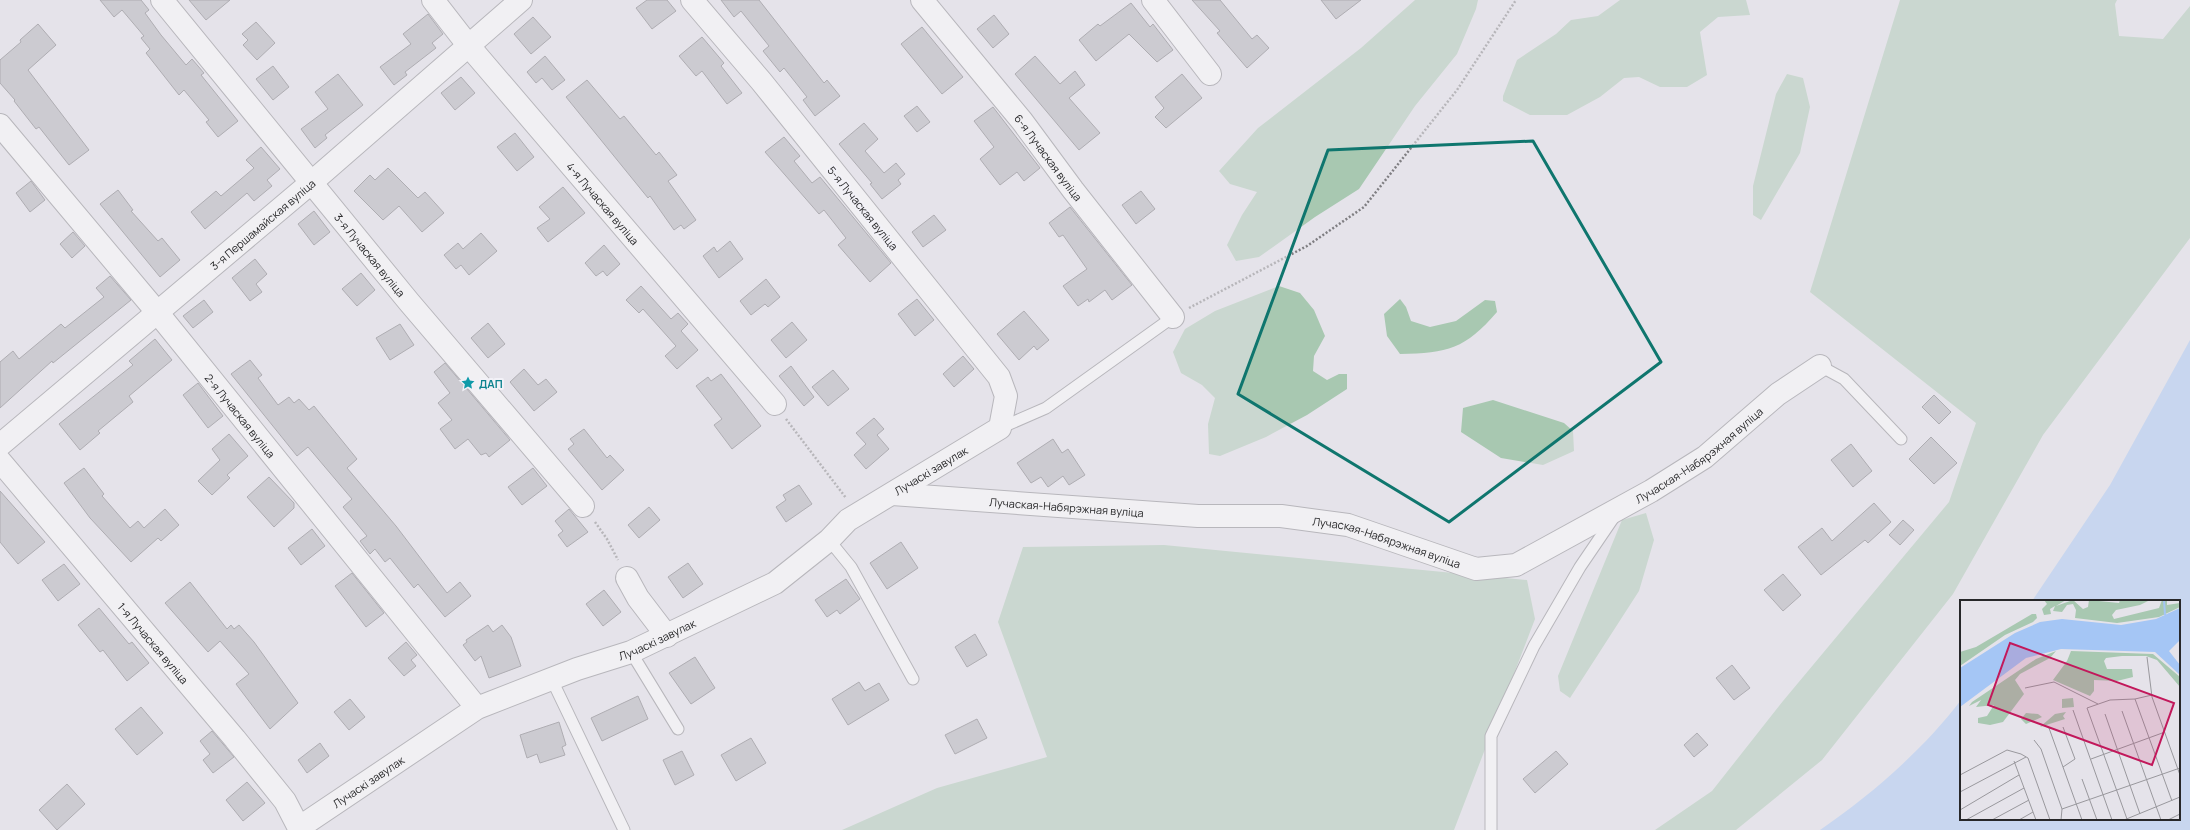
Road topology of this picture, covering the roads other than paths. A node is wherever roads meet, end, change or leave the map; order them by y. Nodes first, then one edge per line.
1 (162, 0) edge
2 (433, 0) edge
3 (522, 0) edge
4 (692, 0) edge
5 (922, 0) edge
6 (1153, 0) edge
7 (468, 45) junction
8 (1210, 74) dead end
9 (0, 125) edge
10 (312, 182) junction
11 (157, 312) junction
12 (1173, 317) joint
13 (1820, 366) joint
14 (775, 404) road end
15 (1000, 428) junction
16 (1901, 440) dead end
17 (0, 445) edge
18 (0, 461) edge
19 (892, 494) junction
20 (583, 506) dead end
21 (1620, 508) junction
22 (829, 540) junction
23 (627, 578) road end
24 (667, 636) junction
25 (631, 652) junction
26 (913, 679) dead end
27 (552, 680) junction
28 (477, 708) junction
29 (678, 729) dead end
30 (300, 829) edge
31 (624, 830) edge
32 (1491, 830) edge

1 - 10 street, 3-я Лучаская вуліца
2 - 7 street, 4-я Лучаская вуліца
3 - 7 street, 3-я Першамайская вуліца
4 - 15 street, 5-я Лучаская вуліца
5 - 12 street, 6-я Лучаская вуліца
6 - 8 street
7 - 10 street, 3-я Першамайская вуліца
7 - 14 street, 4-я Лучаская вуліца
9 - 11 street, 2-я Лучаская вуліца
10 - 11 street, 3-я Першамайская вуліца
10 - 20 street, 3-я Лучаская вуліца
11 - 17 street, 3-я Першамайская вуліца
11 - 28 street, 2-я Лучаская вуліца
12 - 15 lane
13 - 16 lane
13 - 21 street, Лучаская-Набярэжная вуліца
15 - 19 street, Лучаскі завулак
18 - 30 street, 1-я Лучаская вуліца
19 - 21 street, Лучаская-Набярэжная вуліца
19 - 22 street, Лучаскі завулак
21 - 32 lane
22 - 24 street, Лучаскі завулак
22 - 26 lane
23 - 24 street
24 - 25 street, Лучаскі завулак
25 - 27 street, Лучаскі завулак
25 - 29 lane
27 - 28 street, Лучаскі завулак
27 - 31 lane
28 - 30 street, Лучаскі завулак

